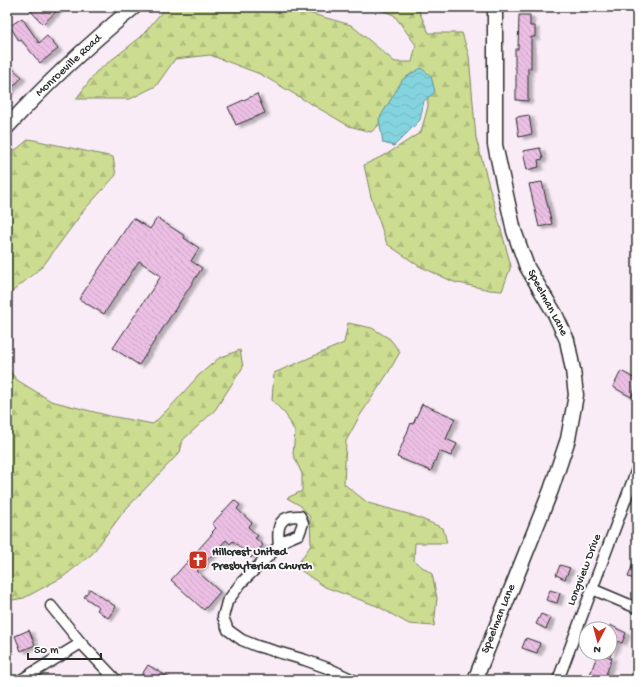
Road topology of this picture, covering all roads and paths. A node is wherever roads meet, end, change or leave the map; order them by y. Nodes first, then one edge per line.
1 (134, 7) edge
2 (495, 7) edge
3 (7, 127) edge
4 (637, 469) edge
5 (279, 546) dead end
6 (592, 589) junction
7 (51, 606) dead end
8 (637, 608) edge
9 (82, 643) junction
10 (21, 680) edge
11 (116, 680) edge
12 (353, 680) edge
13 (475, 680) edge
14 (558, 680) edge

1 - 3 street, Monroeville Road
2 - 13 street, Speelman Lane
4 - 6 street, Longview Drive
5 - 12 street
6 - 8 street
6 - 14 street, Longview Drive
7 - 9 street
9 - 10 street
9 - 11 street

